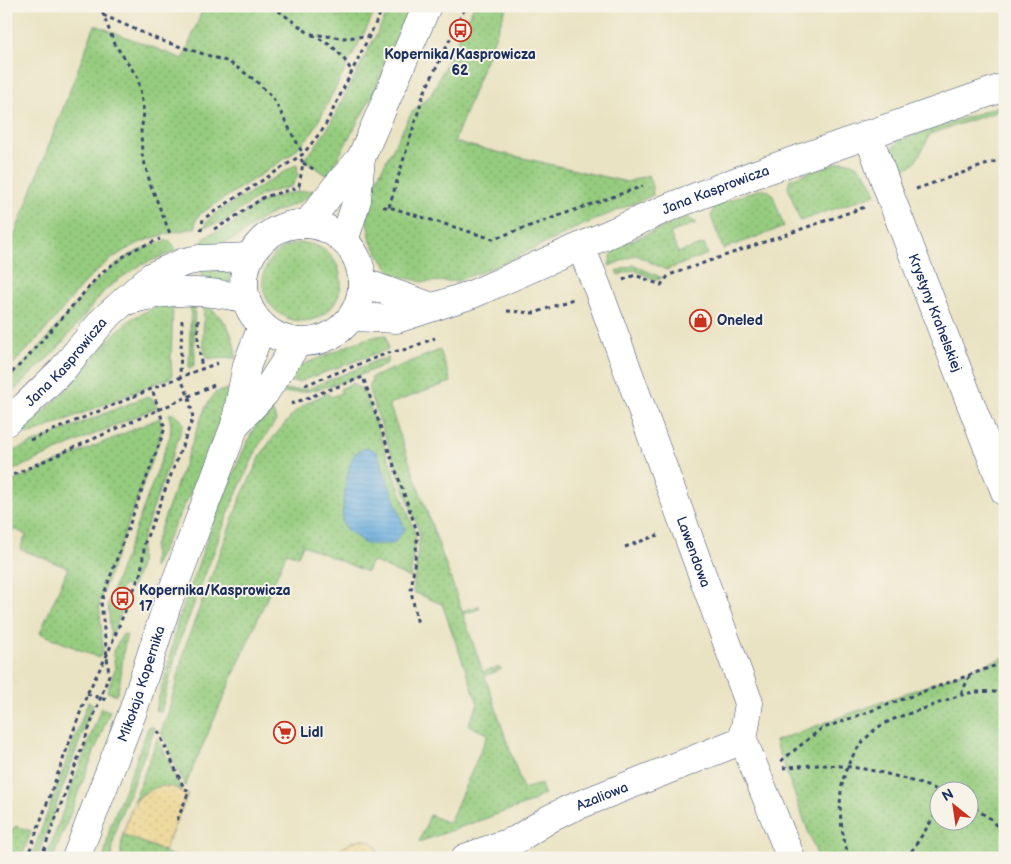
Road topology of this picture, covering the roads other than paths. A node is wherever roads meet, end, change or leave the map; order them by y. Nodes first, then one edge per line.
1 (427, 6) edge
2 (1005, 87) edge
3 (868, 134) junction
4 (360, 158) junction
5 (307, 224) junction
6 (344, 241) junction
7 (581, 247) junction
8 (250, 257) junction
9 (362, 282) junction
10 (246, 299) junction
11 (125, 301) junction
12 (432, 307) junction
13 (352, 317) junction
14 (262, 326) junction
15 (298, 342) junction
16 (253, 389) junction
17 (6, 422) edge
18 (1005, 492) edge
19 (743, 740) junction
20 (76, 858) edge
21 (465, 858) edge
22 (791, 858) edge

1 - 4 street
2 - 3 street, Jana Kasprowicza
3 - 7 street, Jana Kasprowicza
3 - 18 street, Krystyny Krahelskiej
4 - 5 street
4 - 6 street
5 - 6 street
5 - 8 street
6 - 9 street
7 - 12 street, Jana Kasprowicza
7 - 19 street, Lawendowa
8 - 10 street
8 - 11 street, Jana Kasprowicza
9 - 12 street
9 - 13 street
10 - 11 street, Jana Kasprowicza
10 - 14 street
11 - 17 street, Jana Kasprowicza
12 - 13 street, Jana Kasprowicza
13 - 15 street
14 - 15 street
14 - 16 street, Mikołaja Kopernika
15 - 16 street, Mikołaja Kopernika
16 - 20 street, Mikołaja Kopernika
19 - 21 street, Azaliowa
19 - 22 street

